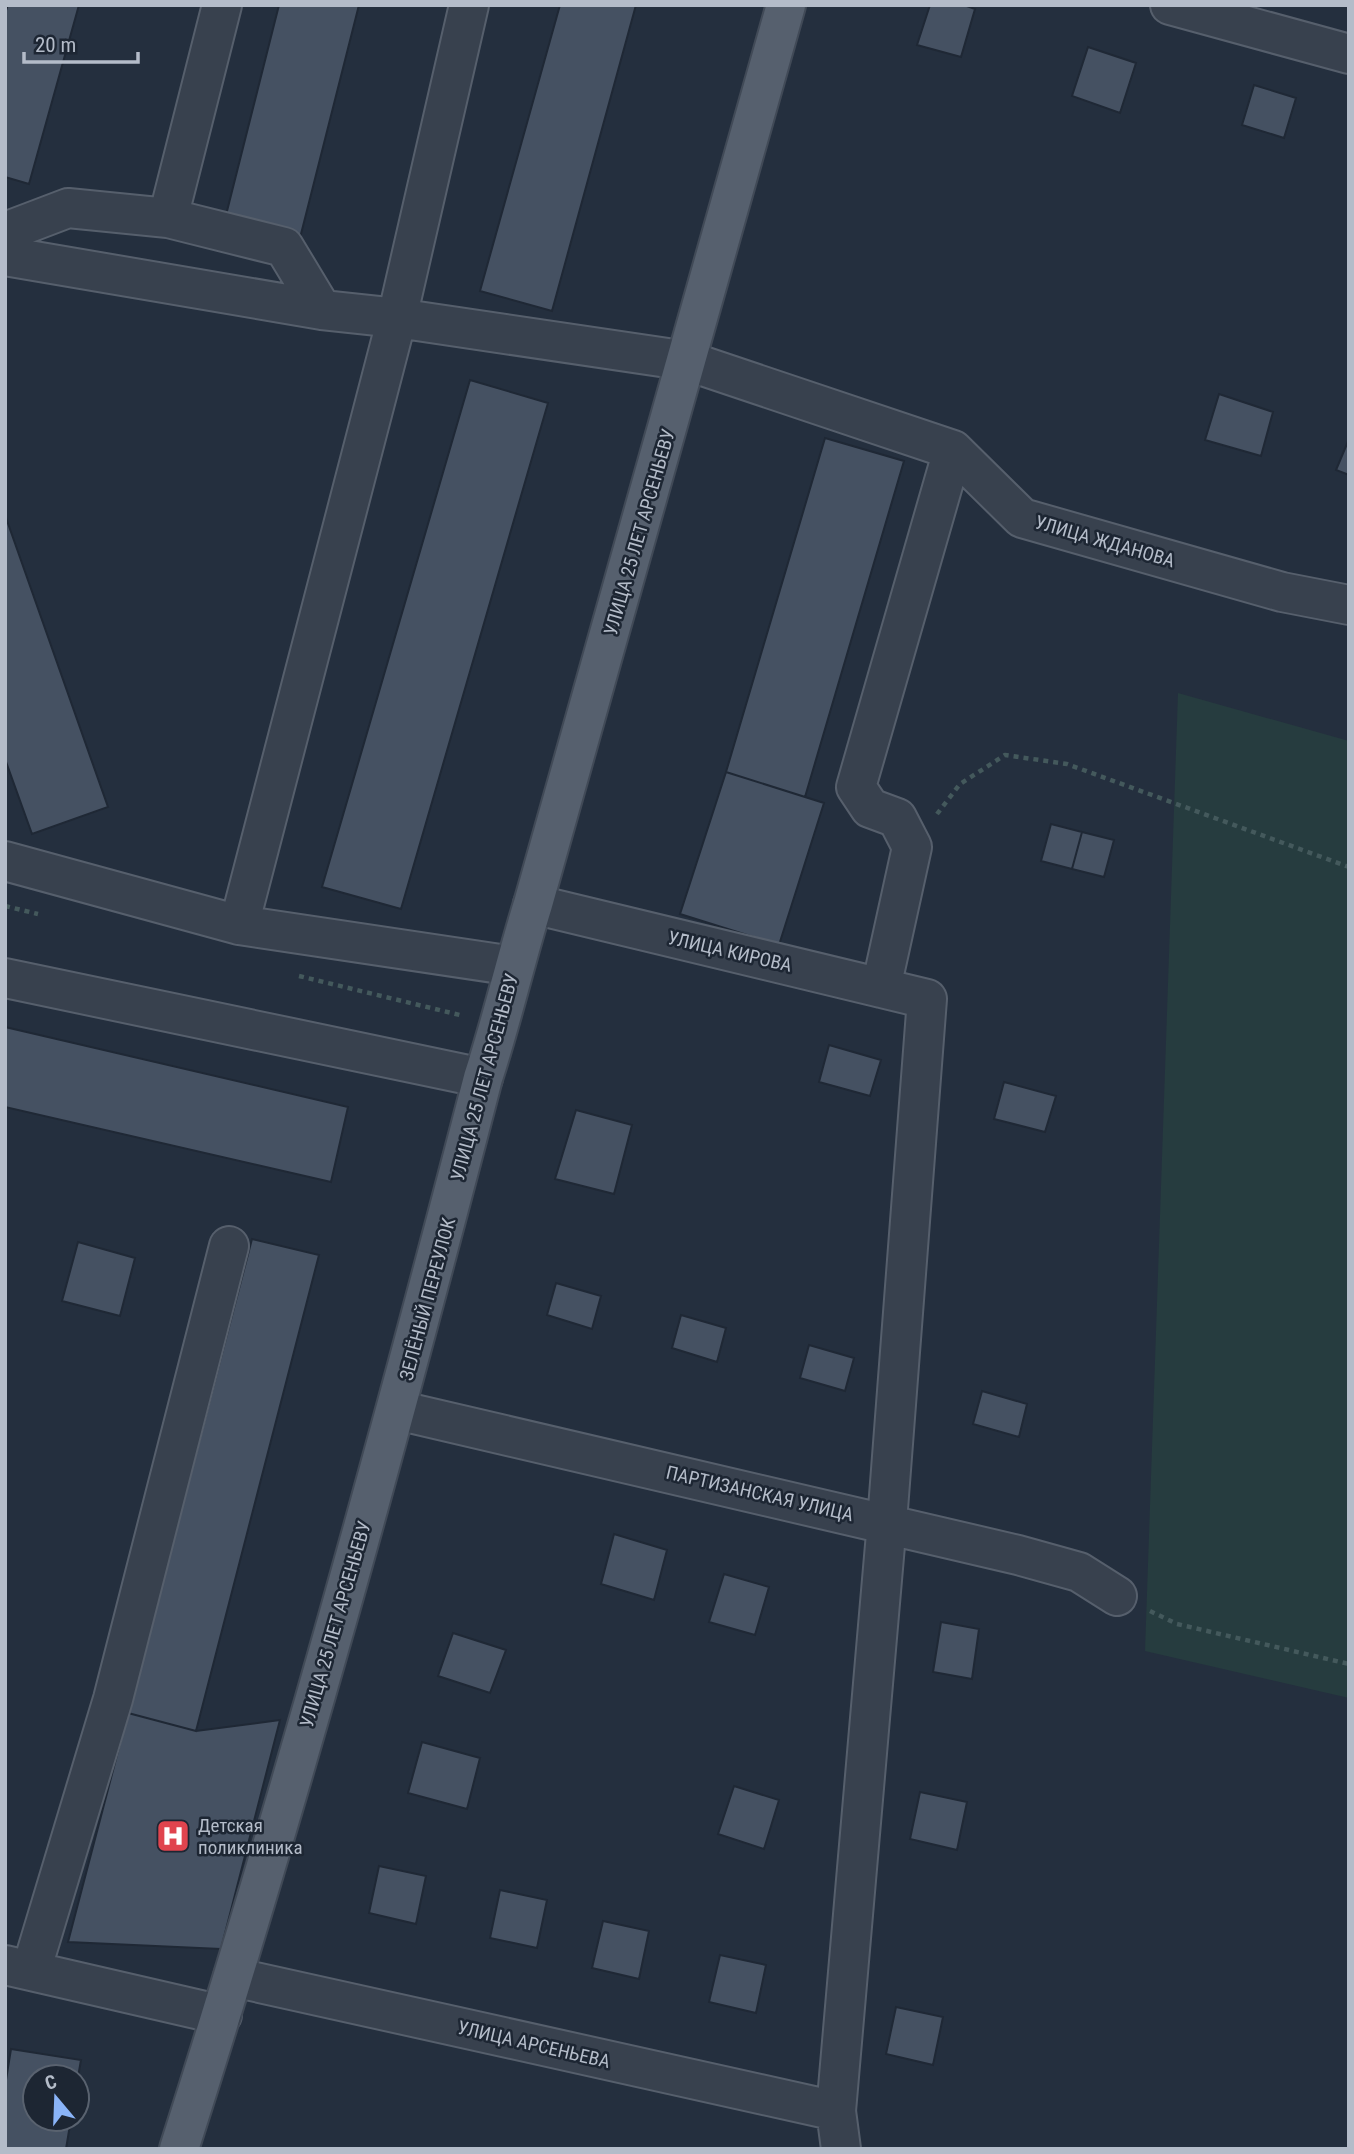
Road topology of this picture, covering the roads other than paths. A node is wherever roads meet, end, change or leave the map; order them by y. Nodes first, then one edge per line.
1 (222, 5) edge
2 (469, 5) edge
3 (786, 5) edge
4 (1170, 5) edge
5 (1349, 54) edge
6 (168, 218) junction
7 (5, 232) edge
8 (5, 256) edge
9 (322, 310) junction
10 (397, 318) junction
11 (688, 361) junction
12 (953, 450) junction
13 (1349, 605) edge
14 (5, 860) edge
15 (533, 904) junction
16 (239, 925) junction
17 (514, 965) junction
18 (5, 978) edge
19 (881, 988) junction
20 (483, 1078) junction
21 (229, 1246) dead end
22 (397, 1410) junction
23 (887, 1522) junction
24 (1117, 1596) road end
25 (18, 1968) edge
26 (233, 1977) junction
27 (222, 2015) junction
28 (836, 2111) junction
29 (178, 2149) edge
30 (841, 2149) edge

1 - 6 street
2 - 10 street
3 - 11 main road, УЛИЦА 25 ЛЕТ АРСЕНЬЕВУ
4 - 5 street
6 - 7 street
6 - 9 street
8 - 9 street, УЛИЦА ЖДАНОВА
9 - 10 street, УЛИЦА ЖДАНОВА
10 - 11 street, УЛИЦА ЖДАНОВА
10 - 16 street
11 - 12 street, УЛИЦА ЖДАНОВА
11 - 15 main road, УЛИЦА 25 ЛЕТ АРСЕНЬЕВУ
12 - 13 street, УЛИЦА ЖДАНОВА
12 - 19 street
14 - 16 street
15 - 17 main road, УЛИЦА 25 ЛЕТ АРСЕНЬЕВУ
15 - 19 street, УЛИЦА КИРОВА
15 - 22 main road, ЗЕЛЁНЫЙ ПЕРЕУЛОК
16 - 17 street
17 - 20 main road, УЛИЦА 25 ЛЕТ АРСЕНЬЕВУ
18 - 20 street
19 - 23 street, УЛИЦА КИРОВА
20 - 22 main road, УЛИЦА 25 ЛЕТ АРСЕНЬЕВУ
21 - 25 street
22 - 23 street, ПАРТИЗАНСКАЯ УЛИЦА
22 - 26 main road, УЛИЦА 25 ЛЕТ АРСЕНЬЕВУ
23 - 24 street, ПАРТИЗАНСКАЯ УЛИЦА
23 - 28 street
25 - 27 street
26 - 27 main road, УЛИЦА 25 ЛЕТ АРСЕНЬЕВУ
26 - 28 street, УЛИЦА АРСЕНЬЕВА
27 - 29 main road, УЛИЦА 25 ЛЕТ АРСЕНЬЕВУ
28 - 30 street

